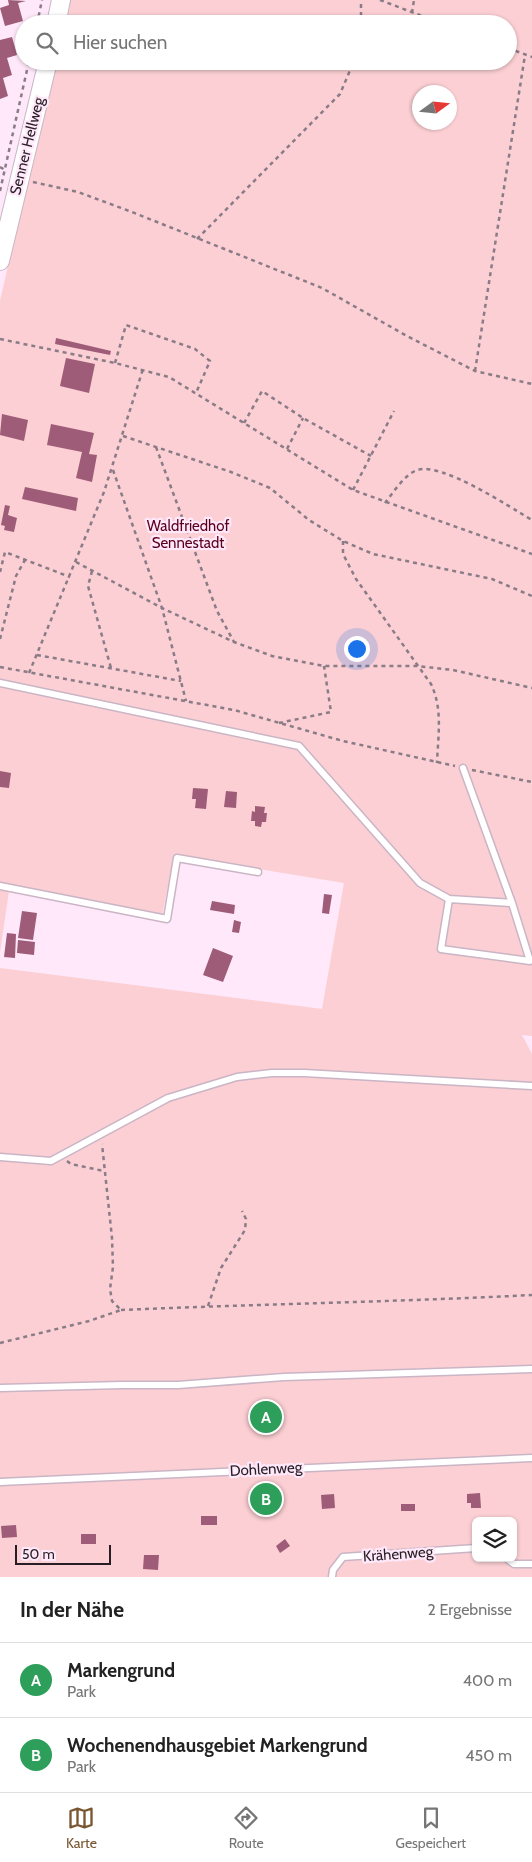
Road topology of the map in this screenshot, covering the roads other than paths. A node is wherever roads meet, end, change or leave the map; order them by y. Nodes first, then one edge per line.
1 (61, 0) edge
2 (58, 15) edge
3 (45, 70) edge
4 (0, 261) edge
5 (0, 683) edge
6 (463, 768) road end
7 (258, 872) dead end
8 (0, 886) edge
9 (449, 898) junction
10 (512, 902) junction
11 (532, 1086) edge
12 (0, 1157) edge
13 (532, 1369) edge
14 (0, 1388) edge
15 (532, 1458) edge
16 (0, 1482) edge
17 (472, 1548) edge
18 (511, 1562) edge
19 (532, 1564) edge
20 (332, 1577) edge

1 - 2 street
3 - 4 street, Senner Hellweg
5 - 9 lane
6 - 10 lane
7 - 8 lane
9 - 10 lane
9 - 10 lane
11 - 12 lane
13 - 14 lane
15 - 16 lane, Dohlenweg
17 - 20 lane, Krähenweg
18 - 19 lane

